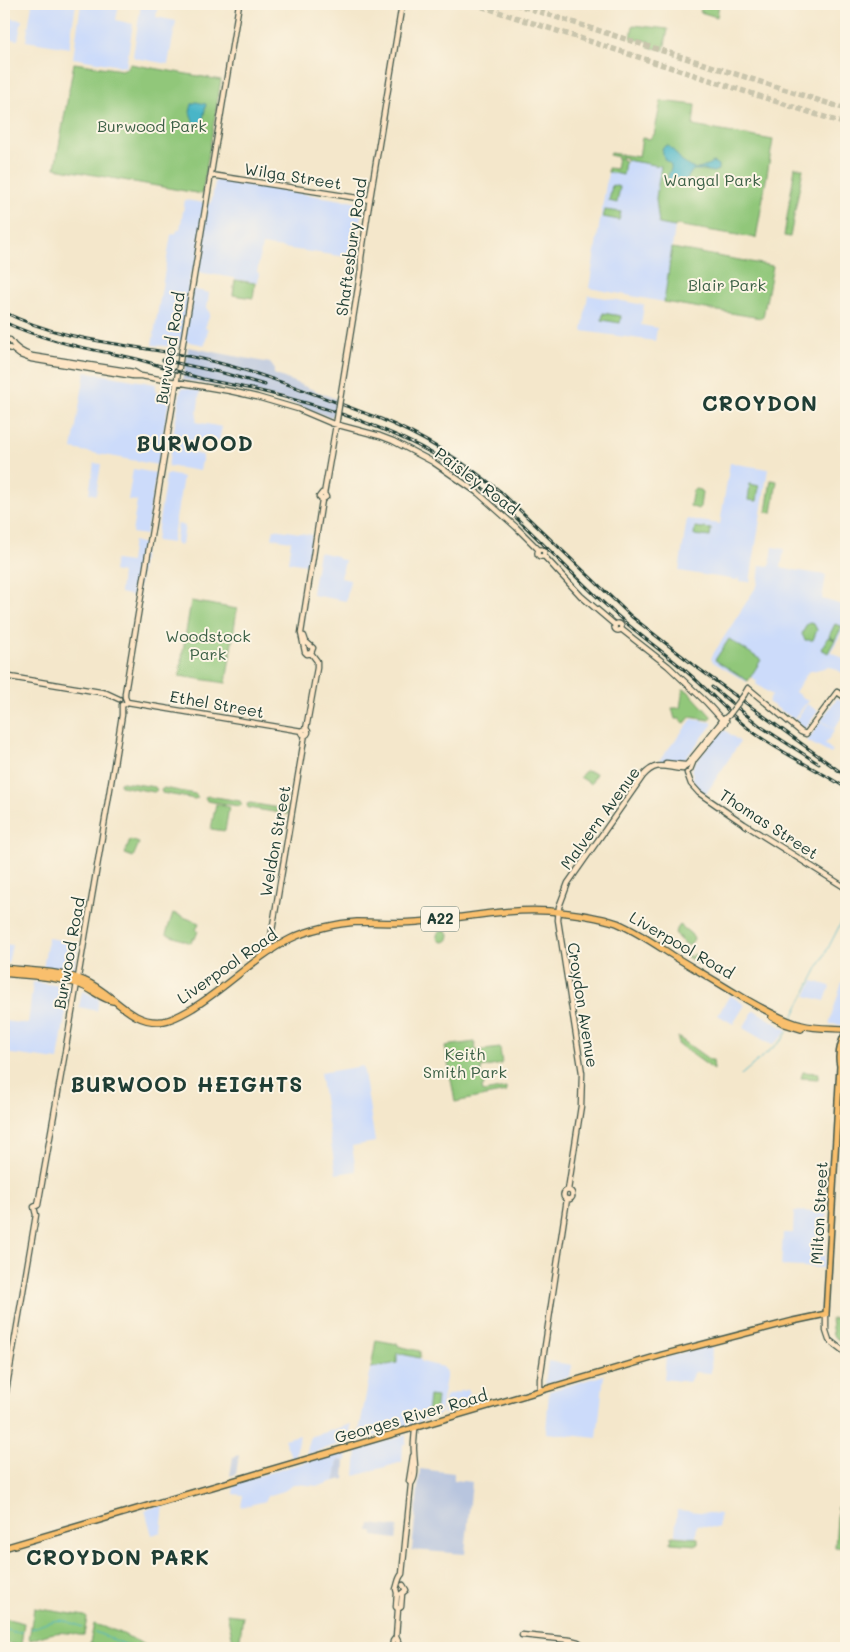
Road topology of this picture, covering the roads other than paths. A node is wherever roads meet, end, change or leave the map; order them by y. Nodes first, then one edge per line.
1 (239, 4) edge
2 (402, 4) edge
3 (211, 175) junction
4 (370, 200) junction
5 (4, 339) edge
6 (4, 346) edge
7 (11, 346) junction
8 (177, 382) junction
9 (336, 425) junction
10 (312, 653) joint
11 (4, 676) edge
12 (846, 698) edge
13 (119, 699) junction
14 (126, 699) junction
15 (122, 705) junction
16 (725, 720) junction
17 (304, 731) junction
18 (686, 769) junction
19 (846, 888) edge
20 (558, 912) junction
21 (271, 951) junction
22 (4, 968) edge
23 (4, 973) edge
24 (77, 981) junction
25 (846, 1031) edge
26 (846, 1046) edge
27 (840, 1066) junction
28 (837, 1117) junction
29 (846, 1117) edge
30 (826, 1314) junction
31 (846, 1352) edge
32 (6, 1381) edge
33 (540, 1391) junction
34 (4, 1403) edge
35 (415, 1427) junction
36 (4, 1548) edge
37 (401, 1585) junction
38 (400, 1593) junction
39 (522, 1635) dead end
40 (396, 1636) junction
41 (392, 1648) edge
42 (397, 1648) edge
43 (587, 1648) edge

1 - 3 main road, Burwood Road
2 - 4 main road, Shaftesbury Road
3 - 4 main road, Wilga Street
3 - 8 main road, Burwood Road
4 - 9 main road, Shaftesbury Road, bridge
5 - 7 main road
6 - 7 main road
7 - 8 main road, Paisley Road
8 - 9 main road, Paisley Road
8 - 14 main road, Burwood Road
9 - 10 main road, Shaftesbury Road
9 - 16 main road, Paisley Road
10 - 17 main road, Weldon Street
11 - 13 main road
12 - 16 main road, bridge
13 - 14 main road
13 - 15 main road
14 - 15 main road
14 - 17 main road, Ethel Street
15 - 24 main road, Burwood Road
16 - 18 main road
17 - 21 main road, Weldon Street
18 - 19 main road, Thomas Street
18 - 20 main road, Malvern Avenue
20 - 21 highway, Liverpool Road / A22
20 - 25 highway, Liverpool Road / A22
20 - 33 main road, Croydon Avenue
21 - 24 highway, Liverpool Road / A22
22 - 24 highway, Liverpool Road / A22
23 - 24 highway, Liverpool Road / A22
24 - 32 main road, Burwood Road
25 - 27 main road, Milton Street
26 - 27 main road, Milton Street
27 - 28 main road, Milton Street
28 - 29 main road
28 - 30 main road, Milton Street
30 - 31 main road, Milton Street
30 - 33 main road, Georges River Road
32 - 34 main road
33 - 35 main road, Georges River Road
35 - 36 main road, Georges River Road
35 - 37 main road
37 - 38 main road
37 - 38 main road
38 - 40 main road
39 - 43 main road
40 - 41 main road
40 - 42 main road

